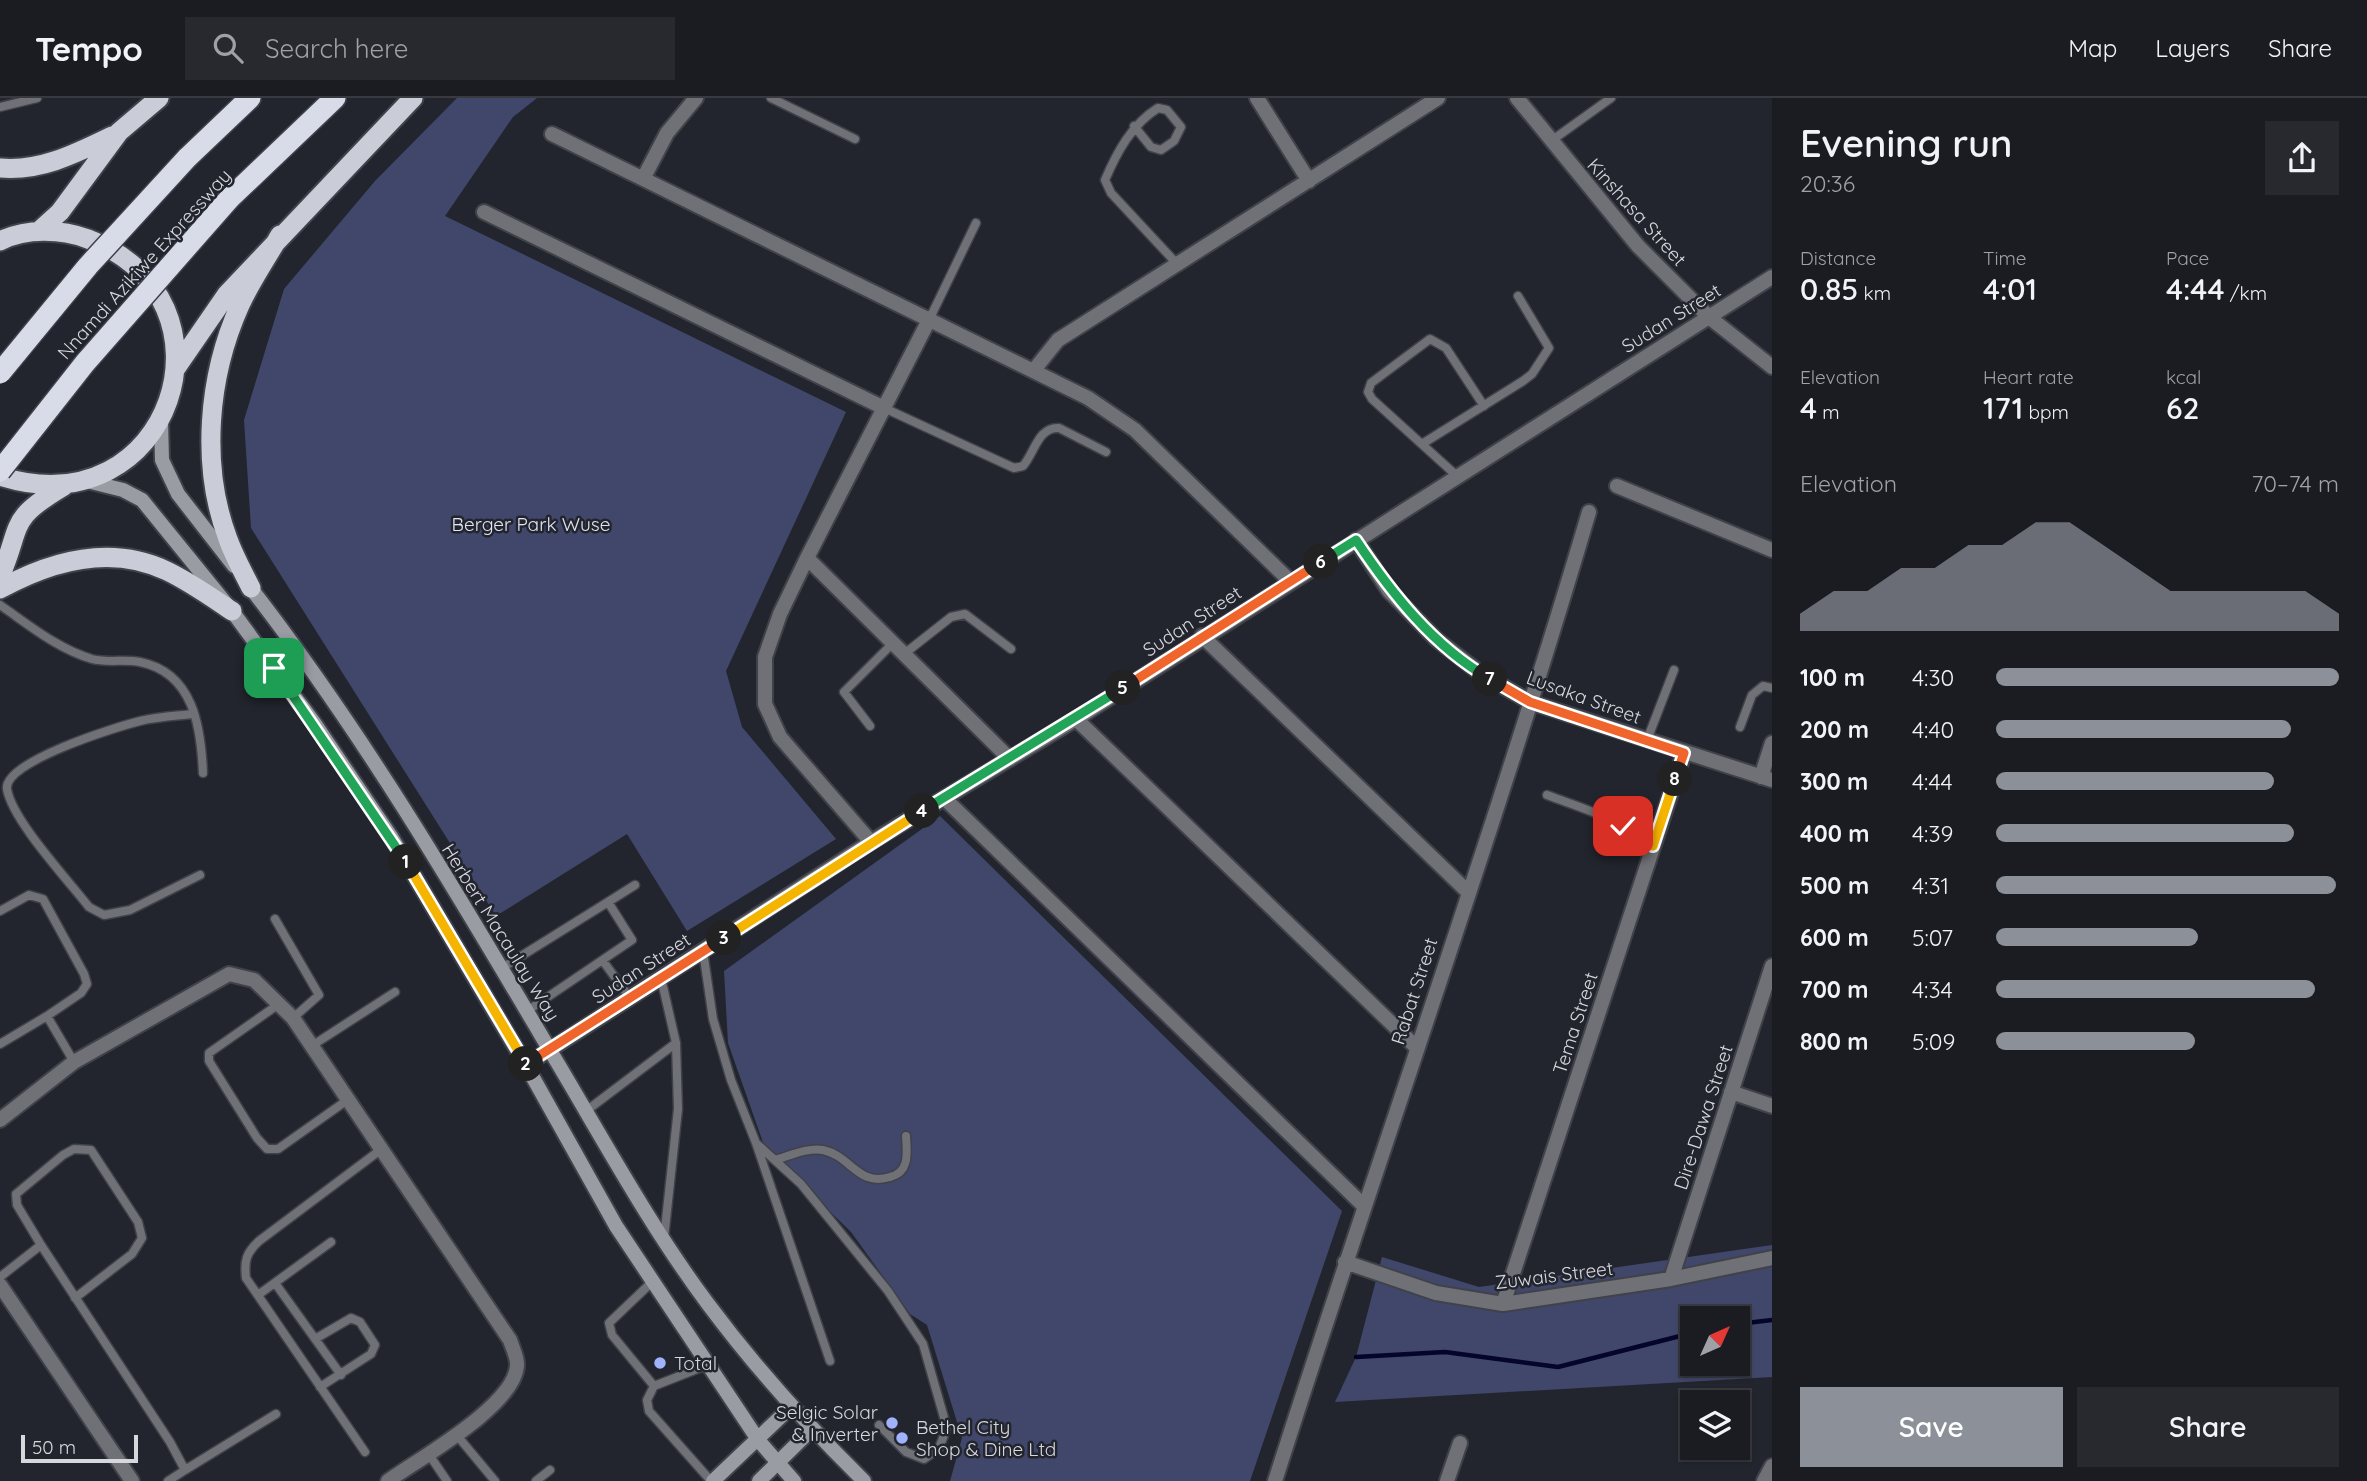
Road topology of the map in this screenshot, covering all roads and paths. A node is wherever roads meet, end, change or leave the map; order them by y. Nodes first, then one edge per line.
1 (37, 98) edge
2 (159, 98) edge
3 (250, 98) edge
4 (335, 98) edge
5 (413, 98) edge
6 (696, 98) edge
7 (771, 98) edge
8 (1257, 98) edge
9 (1438, 98) edge
10 (1517, 98) edge
11 (1611, 98) edge
12 (0, 107) edge
13 (1134, 126) junction
14 (119, 132) junction
15 (552, 134) dead end
16 (855, 139) dead end
17 (1551, 141) junction
18 (0, 168) edge
19 (644, 177) junction
20 (1308, 180) junction
21 (484, 212) dead end
22 (976, 223) dead end
23 (39, 231) junction
24 (280, 235) junction
25 (3, 238) edge
26 (1179, 266) junction
27 (1772, 277) edge
28 (1518, 296) dead end
29 (1709, 317) junction
30 (929, 318) junction
31 (1772, 367) edge
32 (176, 369) junction
33 (1034, 370) junction
34 (0, 373) edge
35 (1484, 406) junction
36 (882, 407) junction
37 (161, 420) junction
38 (1422, 444) junction
39 (1106, 452) dead end
40 (0, 471) edge
41 (0, 476) edge
42 (1457, 476) junction
43 (87, 481) junction
44 (64, 486) junction
45 (1617, 486) dead end
46 (1589, 512) dead end
47 (1356, 540) junction
48 (1772, 550) edge
49 (807, 558) junction
50 (0, 577) edge
51 (1290, 581) junction
52 (251, 588) junction
53 (0, 589) edge
54 (0, 605) edge
55 (232, 611) junction
56 (1202, 636) junction
57 (894, 643) junction
58 (1011, 649) dead end
59 (904, 654) junction
60 (1674, 670) dead end
61 (1772, 688) edge
62 (1530, 702) junction
63 (193, 714) junction
64 (1076, 719) junction
65 (870, 726) dead end
66 (1740, 727) dead end
67 (1647, 740) junction
68 (1772, 743) edge
69 (1684, 753) junction
70 (1010, 759) junction
71 (203, 774) dead end
72 (1767, 778) edge
73 (1547, 795) dead end
74 (944, 798) junction
75 (871, 842) junction
76 (1653, 846) junction
77 (201, 875) dead end
78 (635, 885) dead end
79 (1468, 891) junction
80 (608, 902) junction
81 (0, 911) edge
82 (275, 919) dead end
83 (704, 951) junction
84 (603, 961) junction
85 (1772, 966) edge
86 (502, 968) junction
87 (661, 978) junction
88 (395, 992) dead end
89 (630, 998) junction
90 (279, 1004) junction
91 (527, 1011) junction
92 (47, 1016) junction
93 (293, 1018) junction
94 (676, 1043) junction
95 (0, 1044) edge
96 (310, 1047) junction
97 (1416, 1047) junction
98 (550, 1049) junction
99 (74, 1062) junction
100 (526, 1065) junction
101 (1731, 1092) junction
102 (346, 1101) junction
103 (1772, 1105) edge
104 (586, 1111) junction
105 (0, 1120) edge
106 (906, 1136) dead end
107 (756, 1143) junction
108 (379, 1151) junction
109 (775, 1160) junction
110 (1363, 1205) junction
111 (663, 1241) junction
112 (331, 1242) dead end
113 (41, 1245) junction
114 (1772, 1258) edge
115 (1345, 1262) junction
116 (0, 1277) edge
117 (1671, 1279) junction
118 (652, 1282) junction
119 (275, 1283) junction
120 (0, 1285) edge
121 (258, 1295) junction
122 (75, 1298) junction
123 (1503, 1304) junction
124 (315, 1339) junction
125 (830, 1361) dead end
126 (709, 1364) junction
127 (341, 1374) junction
128 (654, 1386) junction
129 (320, 1387) junction
130 (791, 1406) junction
131 (276, 1414) dead end
132 (879, 1425) dead end
133 (812, 1429) junction
134 (455, 1433) junction
135 (759, 1441) junction
136 (1460, 1443) dead end
137 (365, 1452) dead end
138 (428, 1452) junction
139 (778, 1463) junction
140 (1772, 1466) edge
141 (185, 1470) junction
142 (550, 1470) dead end
143 (132, 1481) edge
144 (169, 1481) edge
145 (388, 1481) edge
146 (447, 1481) edge
147 (495, 1481) edge
148 (536, 1481) edge
149 (712, 1481) edge
150 (759, 1481) edge
151 (794, 1481) edge
152 (864, 1481) edge
153 (1275, 1481) edge
154 (1447, 1481) edge
155 (1764, 1481) edge

1 - 12 lane
2 - 14 highway
3 - 34 highway, Nnamdi Azikiwe Expressway, bridge
4 - 40 highway, Nnamdi Azikiwe Expressway, bridge
5 - 24 highway
6 - 19 street
7 - 16 lane
8 - 20 street
9 - 20 street
10 - 17 street, Kinshasa Street
11 - 17 lane
13 - 13 lane
13 - 26 lane
14 - 18 highway
14 - 23 highway
15 - 19 street
17 - 29 street, Kinshasa Street
19 - 30 street
20 - 26 street
21 - 36 street
22 - 30 lane
23 - 25 highway
23 - 32 highway
24 - 32 highway
24 - 52 highway
26 - 33 street
27 - 29 street, Sudan Street
28 - 35 lane
29 - 31 street, Kinshasa Street
29 - 42 street, Sudan Street
30 - 33 street
30 - 36 street
32 - 37 highway
33 - 51 street
35 - 38 lane
35 - 38 lane
36 - 39 lane
36 - 49 street
37 - 43 highway
37 - 52 main road, Herbert Macaulay Way
38 - 42 lane
41 - 44 highway
42 - 47 street, Sudan Street
43 - 44 highway
43 - 55 main road
44 - 50 highway
45 - 48 street
46 - 62 street, Rabat Street
47 - 51 street, Sudan Street
47 - 62 street, Lusaka Street
49 - 57 street
49 - 75 street
51 - 56 street, Sudan Street
52 - 86 main road, Herbert Macaulay Way
53 - 55 highway
54 - 63 lane
55 - 100 main road
56 - 64 street, Sudan Street
56 - 79 street
57 - 59 street
57 - 65 lane
58 - 59 lane
59 - 70 street
60 - 67 lane
61 - 66 lane
62 - 67 street, Lusaka Street
62 - 79 street, Rabat Street
63 - 71 lane
63 - 77 lane
64 - 70 street, Sudan Street
64 - 97 street
67 - 69 street, Lusaka Street
68 - 72 street
69 - 72 street, Lusaka Street
69 - 76 street, Tema Street
70 - 74 street, Sudan Street
73 - 76 lane
74 - 75 street, Sudan Street
74 - 110 street
75 - 83 street, Sudan Street
76 - 123 street, Tema Street
78 - 80 lane
79 - 97 street, Rabat Street
80 - 84 lane
80 - 86 lane
81 - 92 lane
82 - 93 lane
83 - 87 street, Sudan Street
83 - 107 lane
84 - 89 lane
84 - 91 lane
85 - 101 street, Dire-Dawa Street
86 - 91 main road, Herbert Macaulay Way
87 - 89 street, Sudan Street
87 - 94 lane
88 - 96 lane
89 - 98 street, Sudan Street
90 - 93 street
90 - 99 street
90 - 102 lane
91 - 98 main road, Herbert Macaulay Way
92 - 95 lane
92 - 99 lane
93 - 96 street
94 - 104 lane
94 - 111 lane
96 - 102 street
97 - 110 street, Rabat Street
98 - 100 street, Sudan Street
98 - 104 main road, Herbert Macaulay Way
99 - 105 street
100 - 118 main road
101 - 103 street
101 - 117 street, Dire-Dawa Street
102 - 108 street
104 - 111 main road, Herbert Macaulay Way
106 - 109 lane
107 - 109 lane
107 - 125 lane
108 - 121 lane
108 - 134 street
109 - 132 lane
110 - 115 street, Rabat Street
111 - 130 main road, Herbert Macaulay Way
112 - 119 lane
113 - 116 lane
113 - 122 lane
113 - 122 lane
114 - 117 street, Zuwais Street
115 - 123 street, Zuwais Street
115 - 153 street, Rabat Street
117 - 123 street, Zuwais Street
118 - 126 main road
118 - 128 lane
119 - 121 lane
119 - 124 lane
120 - 143 street
121 - 129 lane
122 - 141 lane
124 - 127 lane
124 - 127 lane
126 - 128 lane
126 - 135 main road
127 - 129 lane
128 - 149 lane
129 - 137 lane
130 - 133 main road, Herbert Macaulay Way
130 - 135 main road
131 - 141 lane
133 - 139 main road
133 - 152 main road, Herbert Macaulay Way
134 - 138 street
134 - 147 lane
135 - 139 main road
135 - 149 main road
136 - 154 street
138 - 145 street
138 - 146 lane
139 - 150 main road
139 - 151 main road
140 - 155 street
141 - 144 lane
142 - 148 lane

